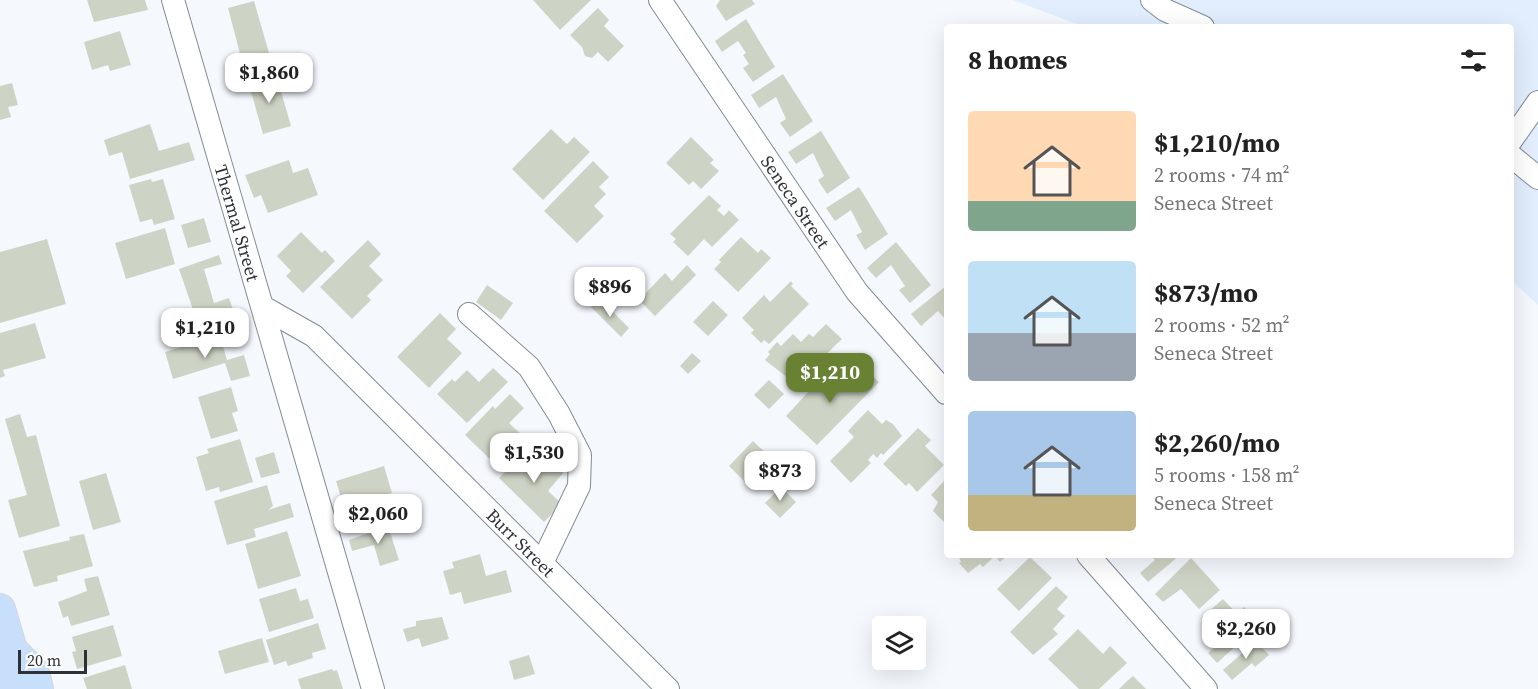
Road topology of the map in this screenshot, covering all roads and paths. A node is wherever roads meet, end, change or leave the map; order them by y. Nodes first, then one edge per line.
1 (173, 0) edge
2 (660, 0) edge
3 (1152, 0) edge
4 (1197, 24) edge
5 (1538, 102) edge
6 (1514, 136) edge
7 (1514, 158) edge
8 (1538, 178) edge
9 (263, 307) junction
10 (469, 314) dead end
11 (944, 391) edge
12 (1091, 558) edge
13 (542, 563) junction
14 (0, 609) edge
15 (12, 650) junction
16 (9, 689) edge
17 (38, 689) edge
18 (373, 689) edge
19 (668, 689) edge
20 (1206, 689) edge

1 - 9 street, Thermal Street
2 - 11 street, Seneca Street
3 - 4 street
5 - 6 street
7 - 8 street
9 - 13 street, Burr Street
9 - 18 street, Thermal Street
10 - 13 street
12 - 20 street
13 - 19 street, Burr Street
14 - 15 main road
15 - 16 main road
15 - 17 main road

